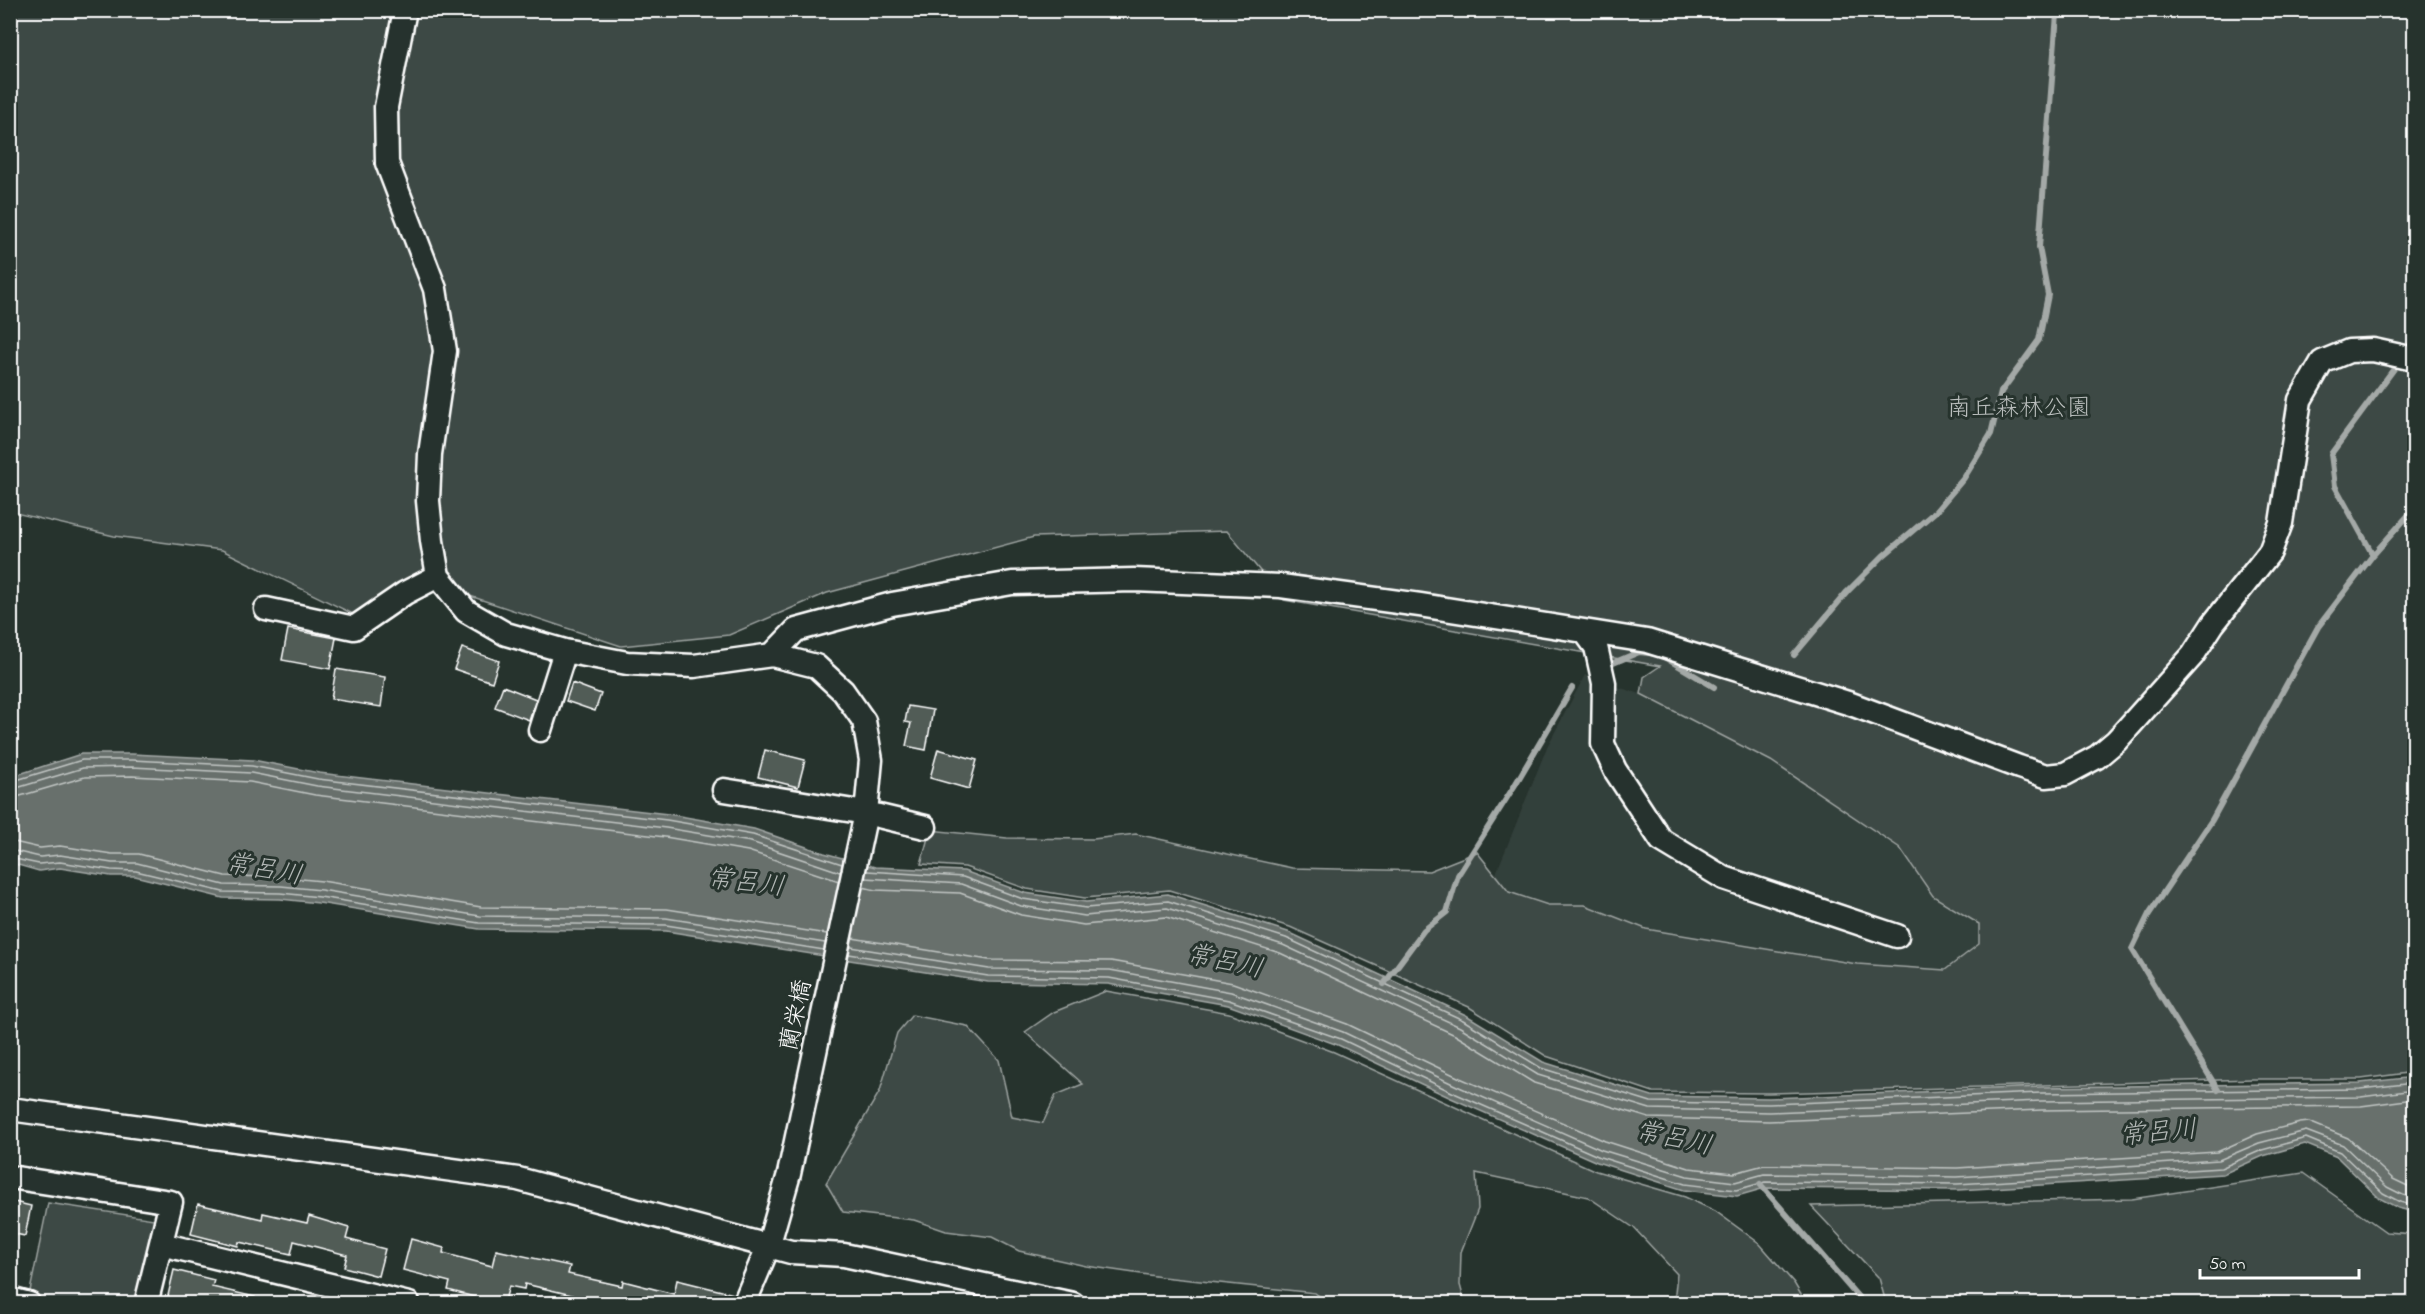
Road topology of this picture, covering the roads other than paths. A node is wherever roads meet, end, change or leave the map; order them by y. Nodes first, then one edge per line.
1 (405, 10) edge
2 (2415, 359) edge
3 (438, 576) junction
4 (266, 609) dead end
5 (1585, 632) junction
6 (565, 651) junction
7 (772, 655) junction
8 (540, 730) dead end
9 (724, 790) dead end
10 (864, 819) junction
11 (925, 827) dead end
12 (1897, 936) dead end
13 (10, 1108) edge
14 (10, 1177) edge
15 (161, 1244) junction
16 (768, 1247) junction
17 (10, 1299) edge
18 (29, 1304) edge
19 (146, 1304) edge
20 (409, 1304) edge
21 (744, 1304) edge
22 (1074, 1304) edge

1 - 3 street
2 - 5 street
3 - 4 street
3 - 6 street
5 - 7 street
5 - 12 street
6 - 7 street
6 - 8 street
7 - 10 street, 蘭栄橋
9 - 10 street
10 - 11 street
10 - 16 street, 蘭栄橋
13 - 16 street
14 - 15 street
15 - 19 street
15 - 20 street
16 - 21 street, 蘭栄橋
16 - 22 street
17 - 18 street

